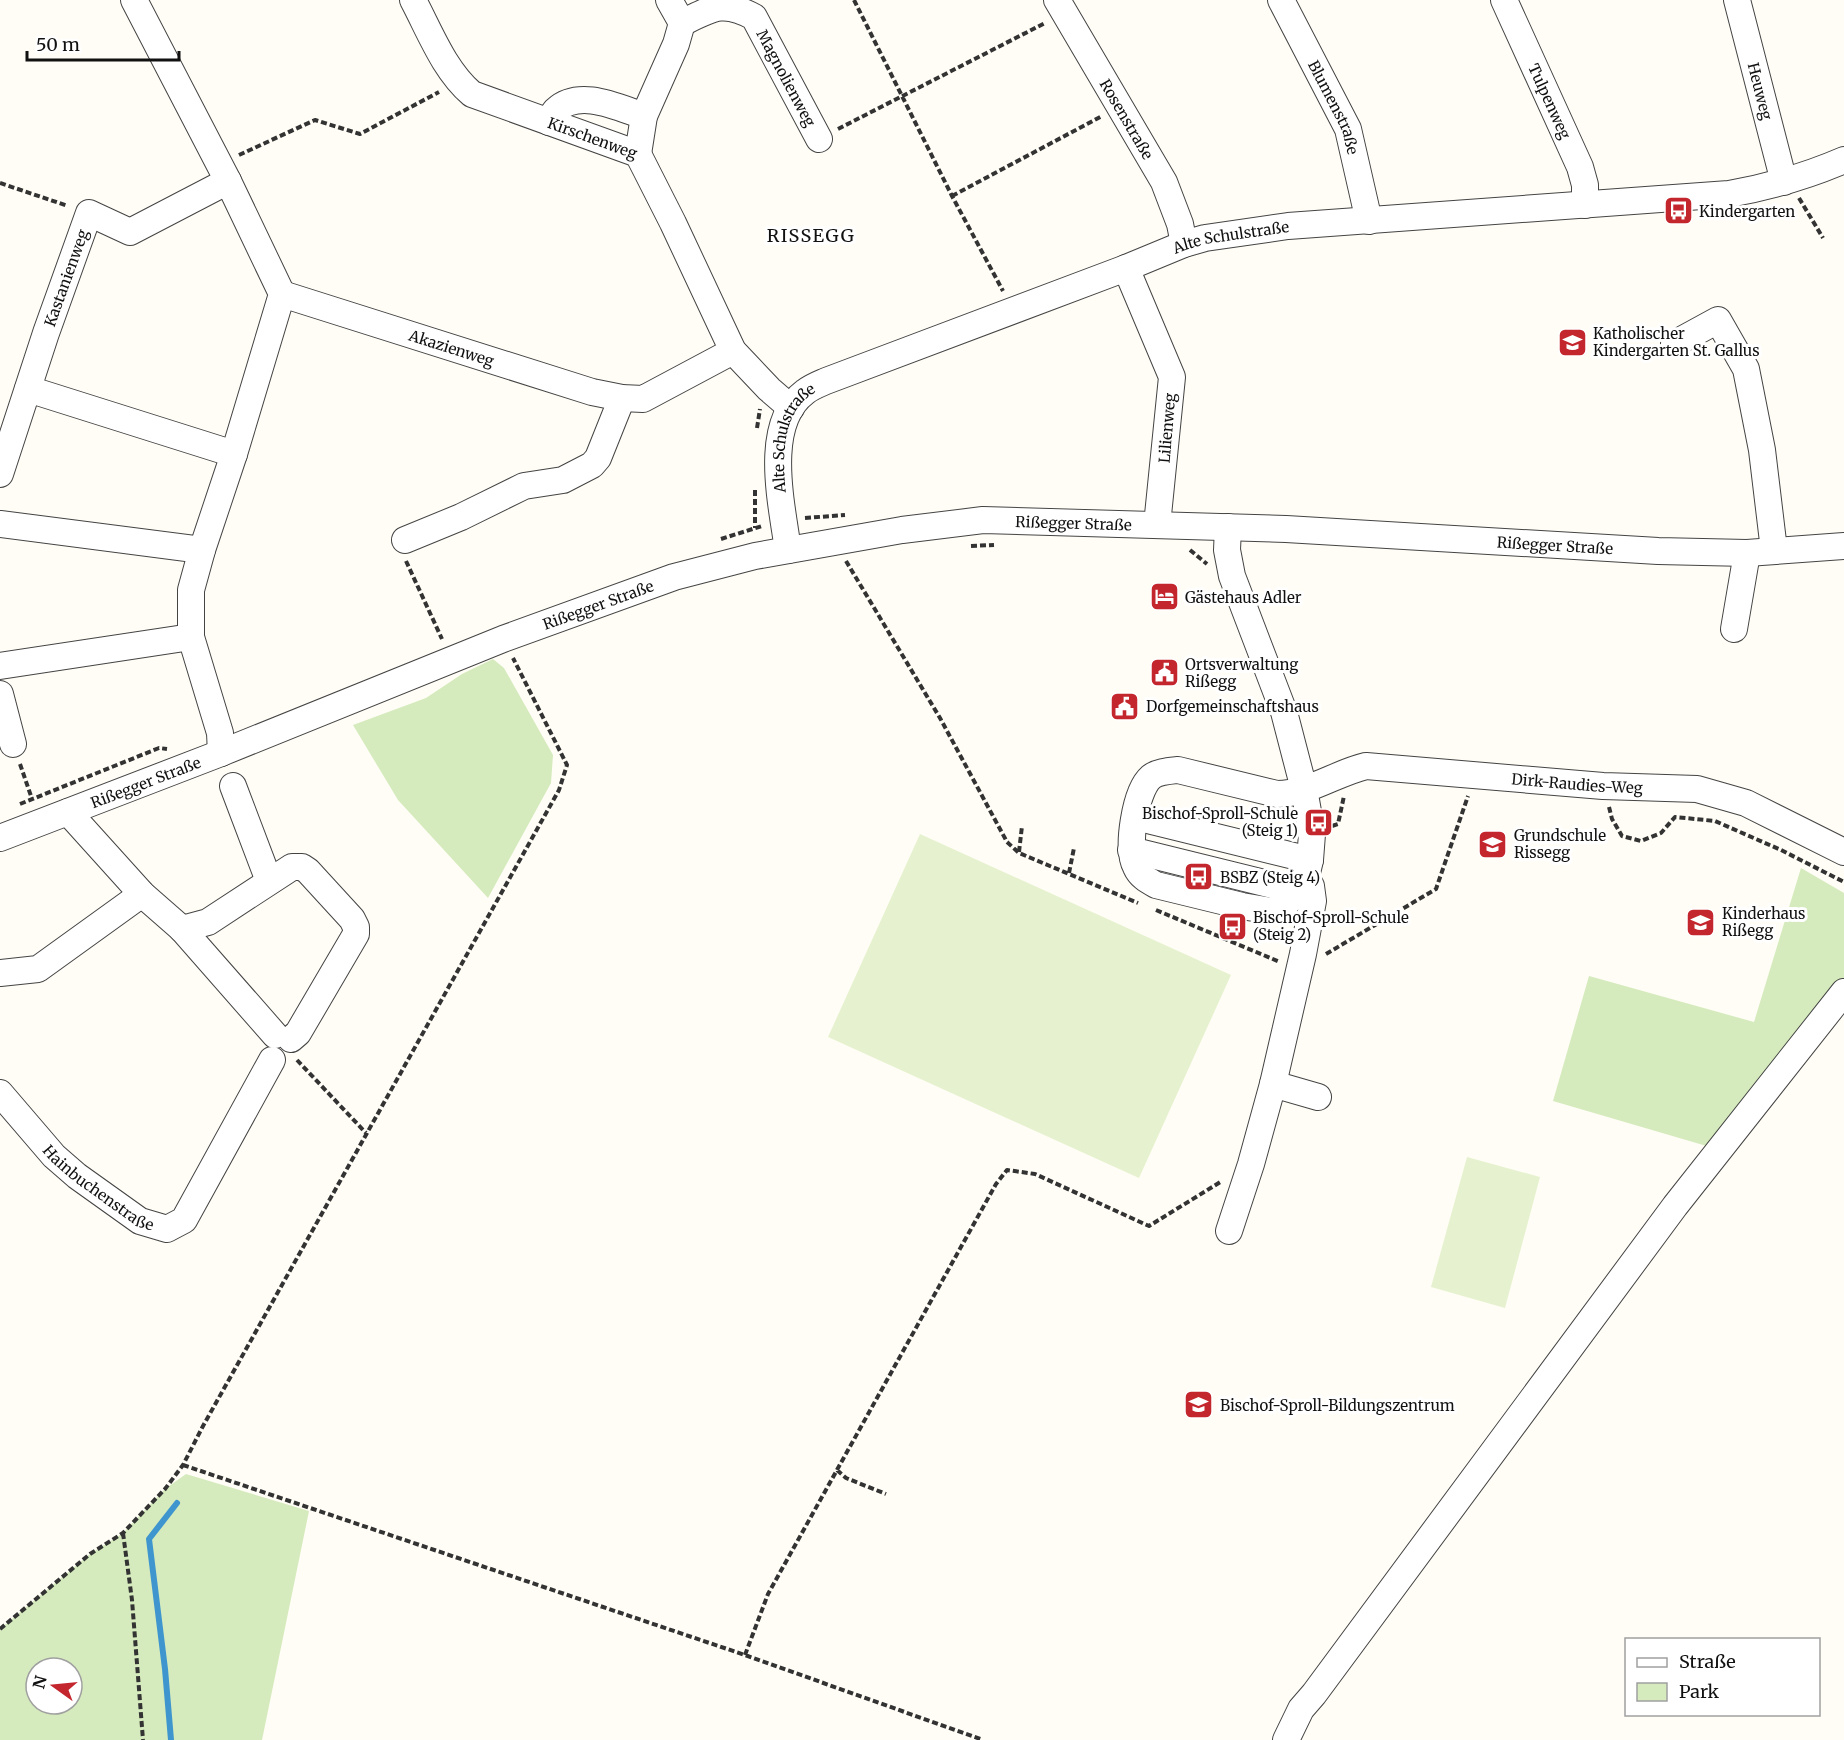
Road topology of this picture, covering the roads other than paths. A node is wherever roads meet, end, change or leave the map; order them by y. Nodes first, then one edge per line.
1 (134, 0) edge
2 (413, 0) edge
3 (669, 0) edge
4 (1281, 0) edge
5 (1504, 0) edge
6 (1737, 0) edge
7 (720, 2) edge
8 (1061, 7) edge
9 (682, 23) junction
10 (644, 116) junction
11 (549, 122) junction
12 (819, 139) road end
13 (638, 153) junction
14 (1844, 160) edge
15 (223, 173) junction
16 (1786, 181) junction
17 (1585, 205) junction
18 (1369, 221) junction
19 (1185, 244) junction
20 (1126, 268) junction
21 (282, 294) junction
22 (1674, 344) dead end
23 (733, 351) junction
24 (28, 389) junction
25 (622, 398) junction
26 (791, 408) junction
27 (234, 454) junction
28 (0, 474) edge
29 (0, 524) edge
30 (1157, 525) junction
31 (1228, 527) junction
32 (1844, 546) edge
33 (404, 547) road end
34 (202, 550) junction
35 (788, 550) junction
36 (1774, 550) junction
37 (1747, 553) junction
38 (1734, 629) dead end
39 (190, 637) junction
40 (0, 666) edge
41 (0, 694) edge
42 (13, 744) road end
43 (221, 753) junction
44 (233, 786) dead end
45 (1304, 789) junction
46 (68, 812) junction
47 (1135, 817) junction
48 (0, 838) edge
49 (1844, 852) edge
50 (1304, 876) junction
51 (269, 881) junction
52 (142, 894) junction
53 (182, 929) junction
54 (0, 973) edge
55 (1844, 992) edge
56 (283, 1047) junction
57 (1273, 1084) junction
58 (0, 1093) edge
59 (1318, 1097) dead end
60 (1229, 1231) dead end
61 (1286, 1740) edge

1 - 15 street
2 - 11 street, Kirschenweg
3 - 9 street
4 - 18 street, Blumenstraße
5 - 17 street, Tulpenweg
6 - 16 street, Heuweg
7 - 9 street, Magnolienweg
7 - 12 street, Magnolienweg
8 - 19 street, Rosenstraße
9 - 10 street
10 - 11 street
10 - 13 street
11 - 13 street, Kirschenweg
13 - 23 street, Kirschenweg
14 - 16 street, Alte Schulstraße
15 - 21 street
15 - 24 street, Kastanienweg
16 - 17 street, Alte Schulstraße
17 - 18 street, Alte Schulstraße
18 - 19 street, Alte Schulstraße
19 - 20 street, Alte Schulstraße
20 - 26 street, Alte Schulstraße
20 - 30 street, Lilienweg
21 - 25 street, Akazienweg
21 - 27 street
22 - 36 street
23 - 25 street, Akazienweg
23 - 26 street, Kirschenweg
24 - 27 street
24 - 28 street, Kastanienweg
25 - 33 street
26 - 35 street, Alte Schulstraße
27 - 34 street
29 - 34 street
30 - 31 street, Rißegger Straße
30 - 35 street, Rißegger Straße
31 - 37 street, Rißegger Straße
31 - 45 street
32 - 36 street, Rißegger Straße
34 - 39 street
35 - 43 street, Rißegger Straße
36 - 37 street, Rißegger Straße
37 - 38 street
39 - 40 street
39 - 43 street
41 - 42 street
43 - 46 street, Rißegger Straße
44 - 51 street
45 - 47 street, Dirk-Raudies-Weg
45 - 49 street, Dirk-Raudies-Weg
45 - 50 street
46 - 48 street, Rißegger Straße
46 - 52 street
47 - 50 street
47 - 50 street, Dirk-Raudies-Weg
50 - 57 street
51 - 53 street, Hainbuchenstraße
51 - 56 street, Hainbuchenstraße
52 - 53 street
52 - 54 street
53 - 56 street
55 - 61 street
56 - 58 street, Hainbuchenstraße
57 - 59 street
57 - 60 street

